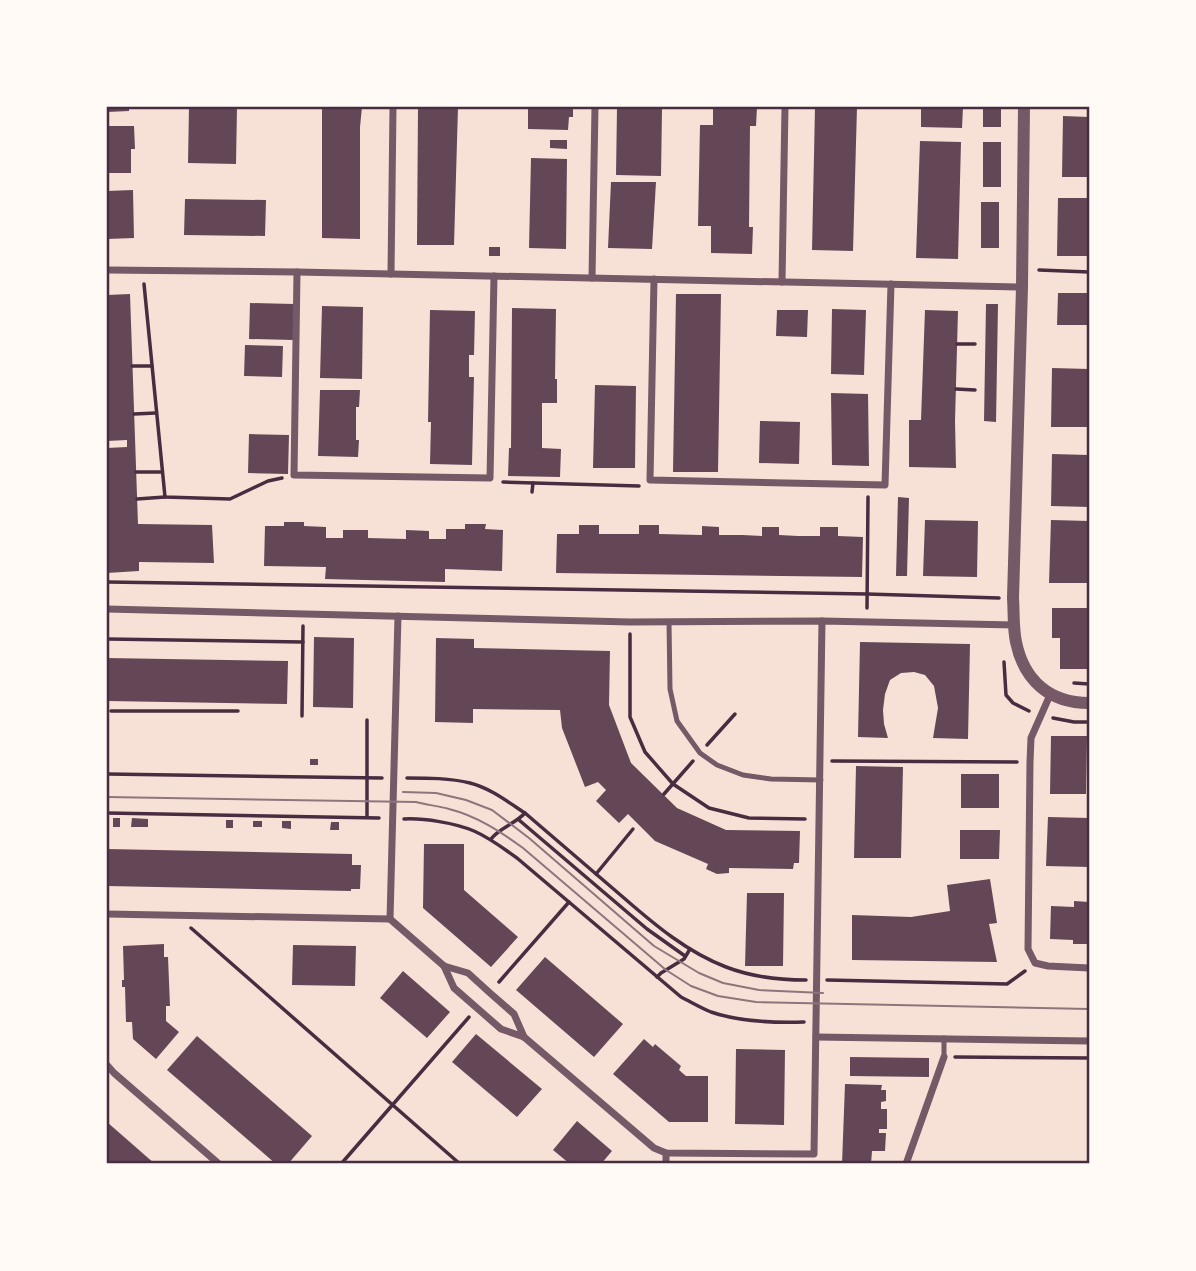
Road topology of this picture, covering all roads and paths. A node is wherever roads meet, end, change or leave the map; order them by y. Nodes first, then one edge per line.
1 (393, 107) edge
2 (594, 107) edge
3 (785, 107) edge
4 (1024, 107) edge
5 (107, 270) edge
6 (1022, 270) junction
7 (142, 271) junction
8 (297, 272) junction
9 (1089, 272) edge
10 (391, 274) junction
11 (494, 276) junction
12 (592, 278) junction
13 (654, 279) junction
14 (782, 282) junction
15 (891, 284) junction
16 (1022, 287) junction
17 (957, 344) dead end
18 (975, 344) dead end
19 (132, 366) dead end
20 (152, 366) junction
21 (956, 389) dead end
22 (975, 390) dead end
23 (156, 413) junction
24 (134, 414) dead end
25 (136, 472) dead end
26 (162, 472) junction
27 (294, 475) junction
28 (490, 478) junction
29 (650, 480) junction
30 (533, 483) junction
31 (868, 485) junction
32 (532, 492) dead end
33 (164, 497) junction
34 (137, 499) dead end
35 (107, 582) edge
36 (867, 594) junction
37 (1013, 598) junction
38 (107, 609) edge
39 (304, 614) junction
40 (398, 616) junction
41 (822, 621) junction
42 (668, 622) junction
43 (866, 622) junction
44 (1015, 625) junction
45 (107, 639) edge
46 (303, 642) junction
47 (1069, 682) dead end
48 (1089, 684) edge
49 (1050, 695) junction
50 (1089, 703) edge
51 (111, 710) dead end
52 (238, 711) dead end
53 (1040, 715) junction
54 (302, 716) dead end
55 (367, 720) dead end
56 (1089, 722) edge
57 (821, 761) junction
58 (1030, 762) junction
59 (111, 765) dead end
60 (109, 774) edge
61 (367, 778) junction
62 (395, 778) junction
63 (821, 780) junction
64 (107, 813) edge
65 (525, 813) junction
66 (394, 819) junction
67 (519, 820) junction
68 (633, 829) dead end
69 (491, 839) junction
70 (596, 874) junction
71 (569, 902) junction
72 (107, 914) edge
73 (177, 915) junction
74 (390, 919) junction
75 (690, 949) junction
76 (685, 956) junction
77 (1035, 963) junction
78 (444, 966) junction
79 (1089, 968) edge
80 (657, 977) junction
81 (817, 980) junction
82 (490, 993) junction
83 (477, 1008) junction
84 (816, 1022) junction
85 (524, 1037) junction
86 (816, 1037) junction
87 (944, 1038) junction
88 (1089, 1041) edge
89 (944, 1056) junction
90 (1089, 1058) edge
91 (107, 1065) edge
92 (393, 1105) junction
93 (666, 1153) junction
94 (219, 1164) edge
95 (341, 1164) edge
96 (460, 1164) edge
97 (666, 1164) edge
98 (906, 1164) edge

1 - 10 street
2 - 12 street
3 - 14 street
4 - 6 street
5 - 7 street
6 - 9 path
6 - 16 street
7 - 8 street
7 - 20 path
8 - 10 street
8 - 27 street
10 - 11 street
11 - 12 street
11 - 28 street
12 - 13 street
13 - 14 street
13 - 29 street
14 - 15 street
15 - 16 street
15 - 31 street
16 - 37 street
17 - 18 path
19 - 20 path
20 - 23 path
21 - 22 path
23 - 24 path
23 - 26 path
25 - 26 path
26 - 33 path
27 - 28 street
27 - 33 path
28 - 30 path
29 - 30 path
29 - 31 street
30 - 32 path
31 - 36 path
33 - 34 path
35 - 36 path
36 - 37 path
36 - 43 path
37 - 44 street
38 - 39 street
39 - 40 street
39 - 46 path
40 - 42 street
40 - 62 street
41 - 42 street
41 - 43 street
41 - 57 street
42 - 63 lane
43 - 44 street
44 - 49 street
45 - 46 path
46 - 54 path
47 - 48 path
49 - 50 street
49 - 53 street
51 - 52 path
53 - 56 path
53 - 58 street
55 - 61 path
57 - 58 path
57 - 63 street
58 - 77 street
59 - 60 path
60 - 61 path
61 - 62 path
61 - 64 path
62 - 65 path
62 - 66 street
63 - 81 street
65 - 67 path
65 - 70 path
66 - 69 path
66 - 74 street
67 - 69 path
67 - 76 path
68 - 70 path
69 - 71 path
70 - 75 path
71 - 80 path
71 - 82 path
72 - 73 street
73 - 74 street
73 - 92 path
74 - 78 street
75 - 76 path
75 - 81 path
76 - 80 path
77 - 79 street
77 - 81 path
78 - 82 street
78 - 83 street
80 - 84 path
81 - 84 street
82 - 85 street
83 - 85 street
83 - 92 path
84 - 86 street
85 - 93 street
86 - 87 street
86 - 93 street
87 - 88 street
87 - 89 lane
89 - 90 path
89 - 98 street
91 - 94 street
92 - 95 path
92 - 96 path
93 - 97 street

